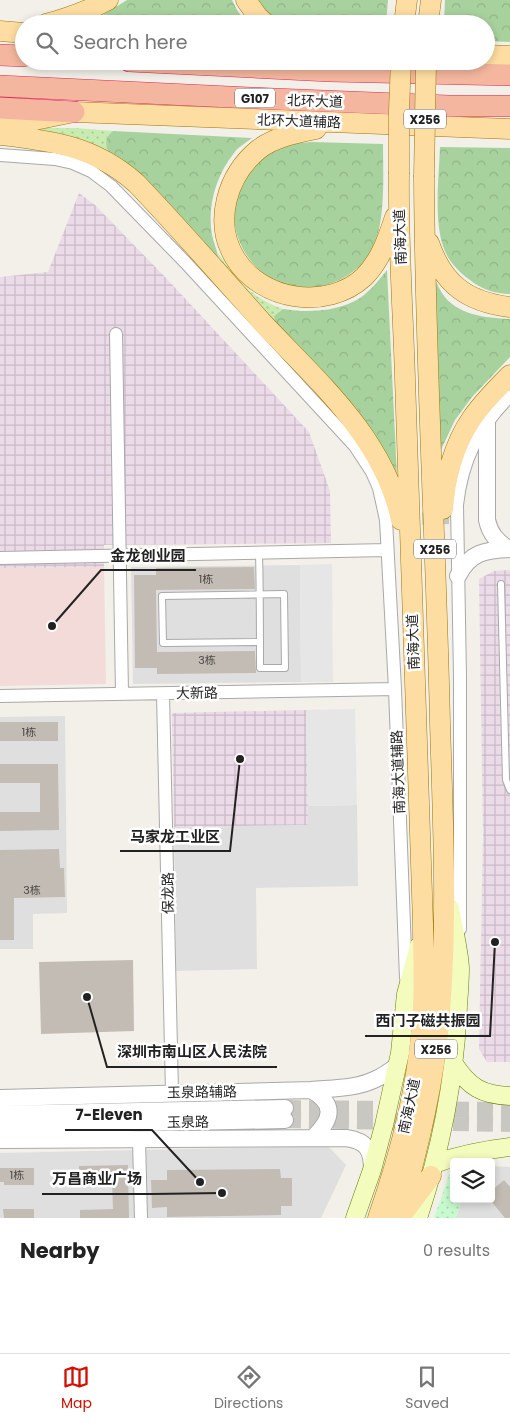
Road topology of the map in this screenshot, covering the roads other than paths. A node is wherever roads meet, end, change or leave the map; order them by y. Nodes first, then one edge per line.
1 (108, 0) edge
2 (246, 0) edge
3 (407, 0) edge
4 (430, 0) edge
5 (77, 15) edge
6 (257, 15) edge
7 (405, 15) edge
8 (429, 15) edge
9 (15, 29) edge
10 (2, 31) edge
11 (15, 32) edge
12 (0, 55) edge
13 (15, 56) edge
14 (308, 70) edge
15 (343, 70) edge
16 (401, 70) edge
17 (426, 70) edge
18 (0, 86) edge
19 (510, 106) edge
20 (0, 108) edge
21 (74, 112) junction
22 (360, 123) junction
23 (0, 127) edge
24 (510, 130) edge
25 (0, 135) edge
26 (0, 155) edge
27 (399, 208) junction
28 (425, 222) junction
29 (510, 307) edge
30 (116, 334) dead end
31 (510, 374) edge
32 (510, 396) edge
33 (487, 422) junction
34 (509, 549) edge
35 (387, 550) junction
36 (259, 553) junction
37 (120, 555) junction
38 (0, 558) edge
39 (458, 576) junction
40 (437, 583) junction
41 (410, 584) junction
42 (501, 584) dead end
43 (260, 595) junction
44 (260, 642) junction
45 (395, 689) junction
46 (122, 694) junction
47 (163, 694) junction
48 (0, 696) edge
49 (510, 790) edge
50 (444, 876) junction
51 (423, 924) junction
52 (460, 967) junction
53 (406, 994) junction
54 (454, 1064) junction
55 (398, 1065) junction
56 (311, 1090) junction
57 (172, 1093) junction
58 (510, 1096) edge
59 (0, 1098) edge
60 (0, 1114) edge
61 (0, 1126) edge
62 (314, 1137) junction
63 (0, 1140) edge
64 (139, 1140) junction
65 (510, 1147) edge
66 (372, 1170) junction
67 (433, 1170) junction
68 (141, 1218) edge
69 (355, 1218) edge
70 (378, 1218) edge
71 (398, 1218) edge
72 (418, 1218) edge

1 - 5 main road
2 - 6 main road
3 - 7 main road
4 - 8 main road
9 - 10 main road
10 - 11 main road
12 - 13 highway
14 - 15 highway, G107
16 - 27 main road, 南海大道 / X256, bridge
17 - 28 main road, 南海大道 / X256, bridge
18 - 19 highway, 北环大道 / G107
20 - 21 highway
21 - 22 main road, 北环大道辅路
21 - 23 main road, 北环大道辅路
22 - 24 main road, 北环大道辅路
22 - 27 main road
25 - 41 main road
26 - 35 street, 南海大道辅路
27 - 41 main road, 南海大道 / X256
28 - 29 main road
28 - 40 main road, 南海大道 / X256
30 - 37 street
31 - 40 main road
32 - 33 street
33 - 34 street
33 - 39 street
34 - 39 street
35 - 36 street
35 - 45 street, 南海大道辅路
36 - 37 street
36 - 43 lane
37 - 38 street
37 - 46 street
39 - 52 street
40 - 50 main road, 南海大道 / X256
41 - 51 main road, 南海大道 / X256
42 - 49 lane
43 - 44 lane
43 - 44 lane
43 - 44 lane
45 - 47 street, 大新路
45 - 53 street, 南海大道辅路
46 - 47 street, 大新路
46 - 48 street, 大新路
47 - 57 street, 保龙路
50 - 52 main road
50 - 71 main road, 南海大道 / X256
51 - 53 main road
51 - 70 main road, 南海大道 / X256
52 - 54 main road
53 - 55 main road
54 - 58 main road
54 - 67 main road
55 - 56 street, 玉泉路辅路
55 - 66 main road
56 - 57 street, 玉泉路辅路
56 - 62 street
57 - 59 street, 玉泉路辅路
60 - 61 street, 玉泉路
62 - 64 street
62 - 66 street
63 - 64 street
64 - 68 street
65 - 67 main road
66 - 69 main road
67 - 71 main road
67 - 72 main road

